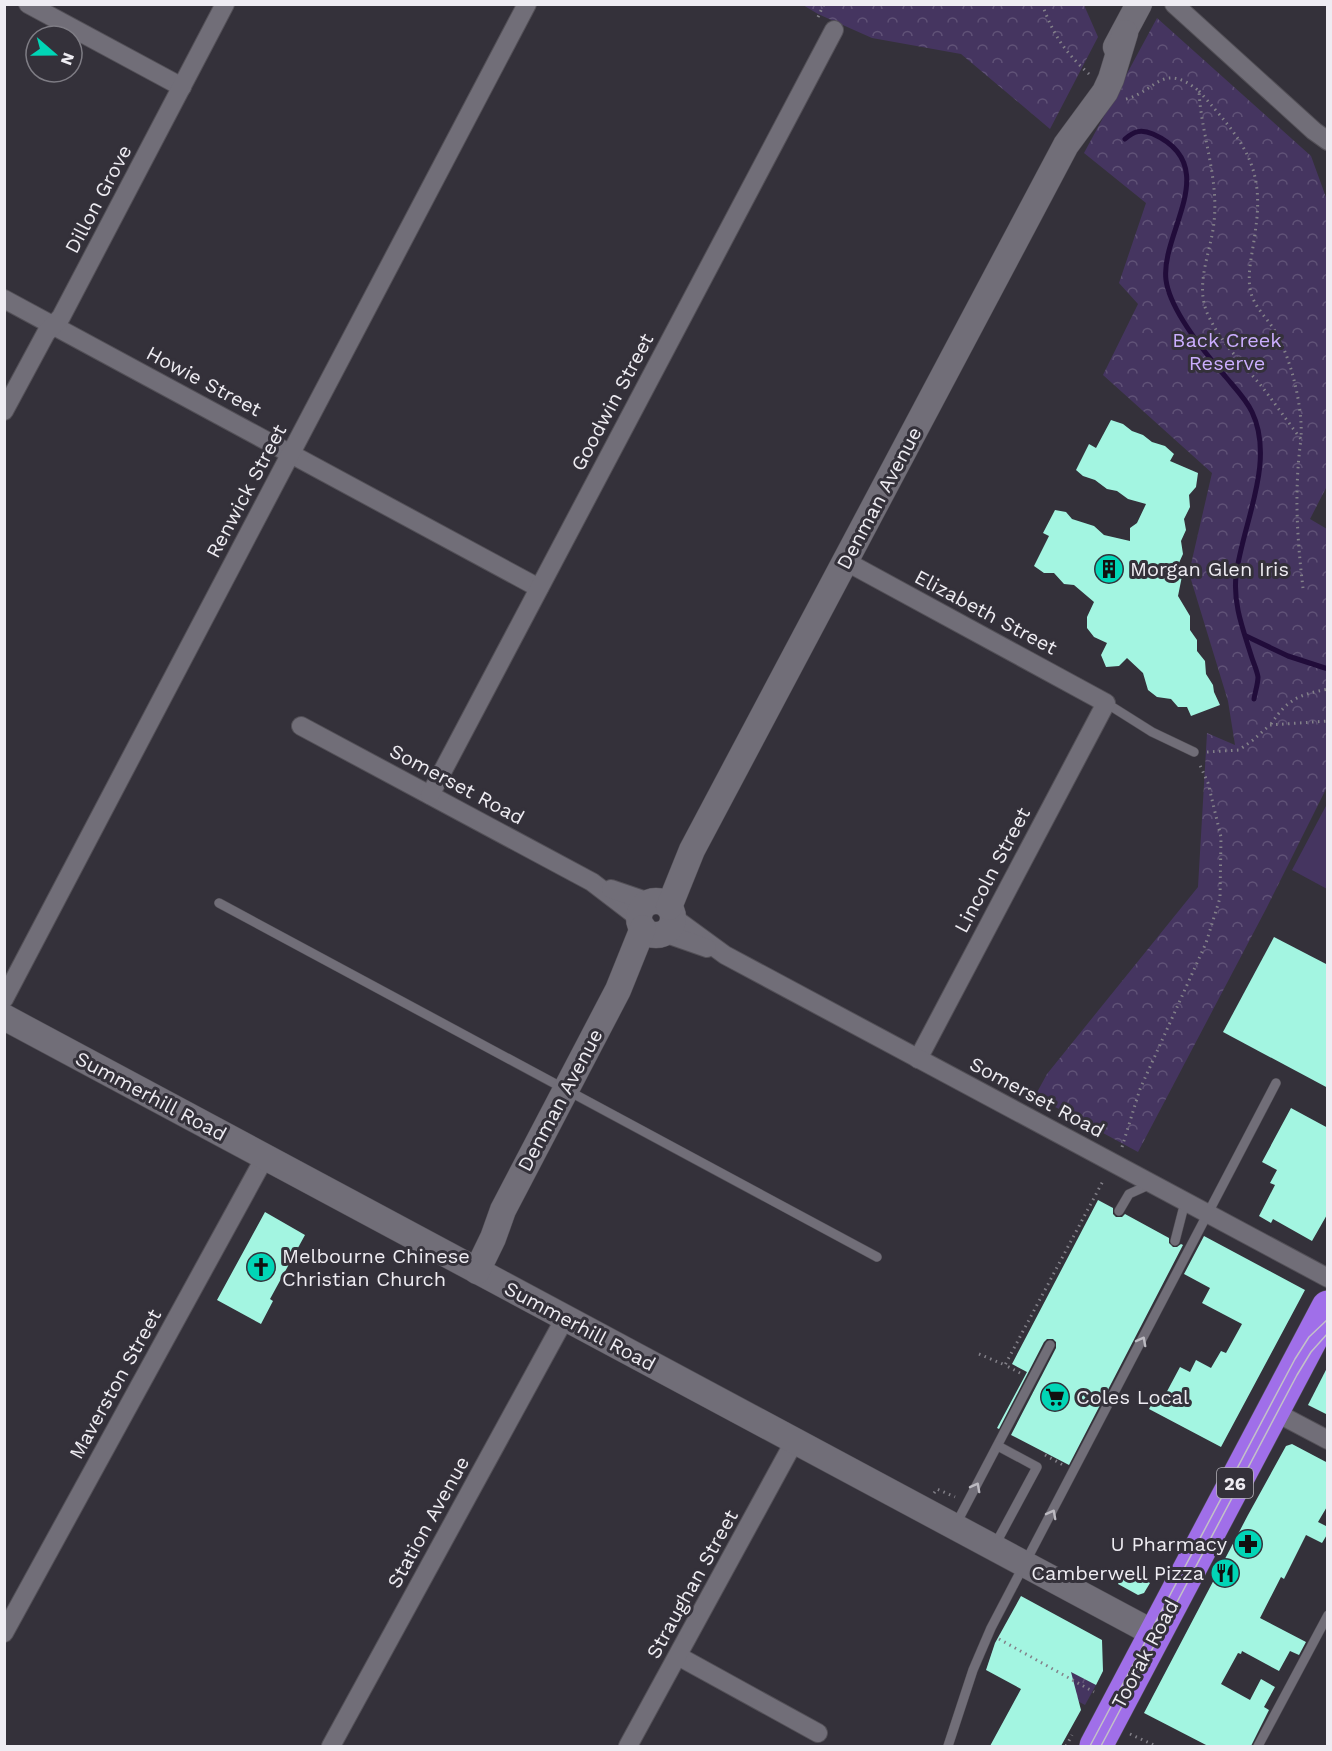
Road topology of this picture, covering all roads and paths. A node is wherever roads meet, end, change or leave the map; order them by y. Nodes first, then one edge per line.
1 (28, 4) edge
2 (225, 4) edge
3 (527, 4) edge
4 (824, 4) edge
5 (1042, 4) edge
6 (1139, 4) edge
7 (1174, 4) edge
8 (818, 17) dead end
9 (834, 30) dead end
10 (1125, 33) junction
11 (1097, 83) junction
12 (182, 87) junction
13 (1199, 91) junction
14 (1328, 141) edge
15 (1066, 145) junction
16 (4, 299) edge
17 (53, 325) junction
18 (4, 411) edge
19 (1301, 439) junction
20 (291, 454) junction
21 (845, 561) junction
22 (539, 588) junction
23 (1303, 588) dead end
24 (1328, 689) edge
25 (1106, 703) junction
26 (1328, 721) edge
27 (1270, 725) junction
28 (301, 726) dead end
29 (1194, 752) junction
30 (430, 795) junction
31 (219, 903) dead end
32 (656, 918) junction
33 (4, 999) edge
34 (4, 1017) edge
35 (918, 1059) junction
36 (1276, 1083) dead end
37 (566, 1088) junction
38 (1122, 1147) dead end
39 (265, 1157) junction
40 (1103, 1181) dead end
41 (1151, 1184) junction
42 (1185, 1202) junction
43 (1119, 1211) dead end
44 (1207, 1214) junction
45 (1175, 1241) dead end
46 (877, 1257) dead end
47 (472, 1268) junction
48 (1328, 1278) edge
49 (1328, 1307) edge
50 (565, 1318) junction
51 (1050, 1345) dead end
52 (979, 1354) dead end
53 (1005, 1365) junction
54 (1022, 1374) dead end
55 (1273, 1411) junction
56 (1328, 1440) edge
57 (794, 1442) junction
58 (998, 1446) junction
59 (960, 1488) dead end
60 (924, 1512) junction
61 (954, 1528) junction
62 (993, 1549) junction
63 (1024, 1566) junction
64 (1328, 1615) edge
65 (4, 1633) edge
66 (988, 1634) junction
67 (1155, 1634) junction
68 (678, 1656) junction
69 (1094, 1692) dead end
70 (818, 1732) dead end
71 (331, 1746) edge
72 (628, 1746) edge
73 (948, 1746) edge
74 (1096, 1746) edge
75 (1258, 1746) edge

1 - 12 street
2 - 12 street, Dillon Grove
3 - 20 street, Renwick Street
4 - 8 path
5 - 11 path
6 - 10 street, Denman Avenue
7 - 14 street
9 - 22 street, Goodwin Street
10 - 11 street, Denman Avenue
10 - 15 street, Denman Avenue
11 - 13 path
11 - 15 street, Denman Avenue
12 - 17 street, Dillon Grove
13 - 19 path
13 - 19 path
15 - 21 street, Denman Avenue
16 - 17 street, Howie Street
17 - 18 street, Dillon Grove
17 - 20 street, Howie Street
19 - 23 path
20 - 22 street, Howie Street
20 - 33 street, Renwick Street
21 - 25 street, Elizabeth Street
21 - 32 street, Denman Avenue
22 - 30 street, Goodwin Street
24 - 27 path
25 - 29 lane
25 - 35 street, Lincoln Street
26 - 27 path
27 - 29 path
28 - 30 street, Somerset Road
29 - 38 path
30 - 32 street, Somerset Road
31 - 37 lane
32 - 35 street, Somerset Road
32 - 37 street, Denman Avenue
34 - 39 street, Summerhill Road
35 - 41 street, Somerset Road
36 - 44 lane
37 - 46 lane
37 - 47 street, Denman Avenue
39 - 47 street, Summerhill Road
39 - 65 street, Maverston Street
40 - 53 path
41 - 42 street, Somerset Road
41 - 43 lane
42 - 44 street, Somerset Road
42 - 45 lane
44 - 48 street, Somerset Road
63 -> 44 lane
47 - 50 street, Summerhill Road
49 - 55 highway, Toorak Road / 26
50 - 57 street, Summerhill Road
50 - 71 street, Station Avenue
51 - 58 lane
52 - 53 path
53 - 54 path
55 - 56 street
55 - 67 highway, Toorak Road / 26
57 - 60 street, Summerhill Road
57 - 68 street, Straughan Street
61 -> 58 lane
58 - 62 lane
59 - 60 path
60 - 61 street, Summerhill Road
61 - 62 street, Summerhill Road
62 - 63 street, Summerhill Road
63 - 66 lane
63 - 67 street, Summerhill Road
64 - 75 lane
66 - 69 path
66 - 73 lane
67 - 74 highway, Toorak Road / 26
68 - 70 street
68 - 72 street, Straughan Street

